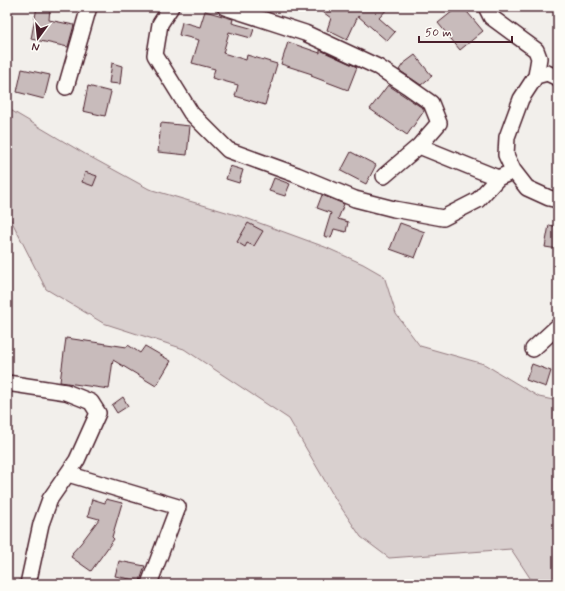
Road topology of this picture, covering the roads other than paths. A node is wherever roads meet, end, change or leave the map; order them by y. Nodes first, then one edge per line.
1 (89, 7) edge
2 (170, 7) edge
3 (225, 7) edge
4 (490, 10) edge
5 (536, 76) junction
6 (558, 78) edge
7 (66, 88) dead end
8 (419, 146) junction
9 (513, 170) junction
10 (384, 176) dead end
11 (498, 178) junction
12 (558, 200) edge
13 (558, 326) edge
14 (533, 349) dead end
15 (7, 383) edge
16 (68, 474) junction
17 (28, 584) edge
18 (149, 584) edge

1 - 7 street
2 - 11 street
3 - 8 street
4 - 5 street
5 - 6 street
5 - 9 street
8 - 10 street
8 - 11 street
9 - 11 street
9 - 12 street
13 - 14 street
15 - 16 street
16 - 17 street
16 - 18 street

